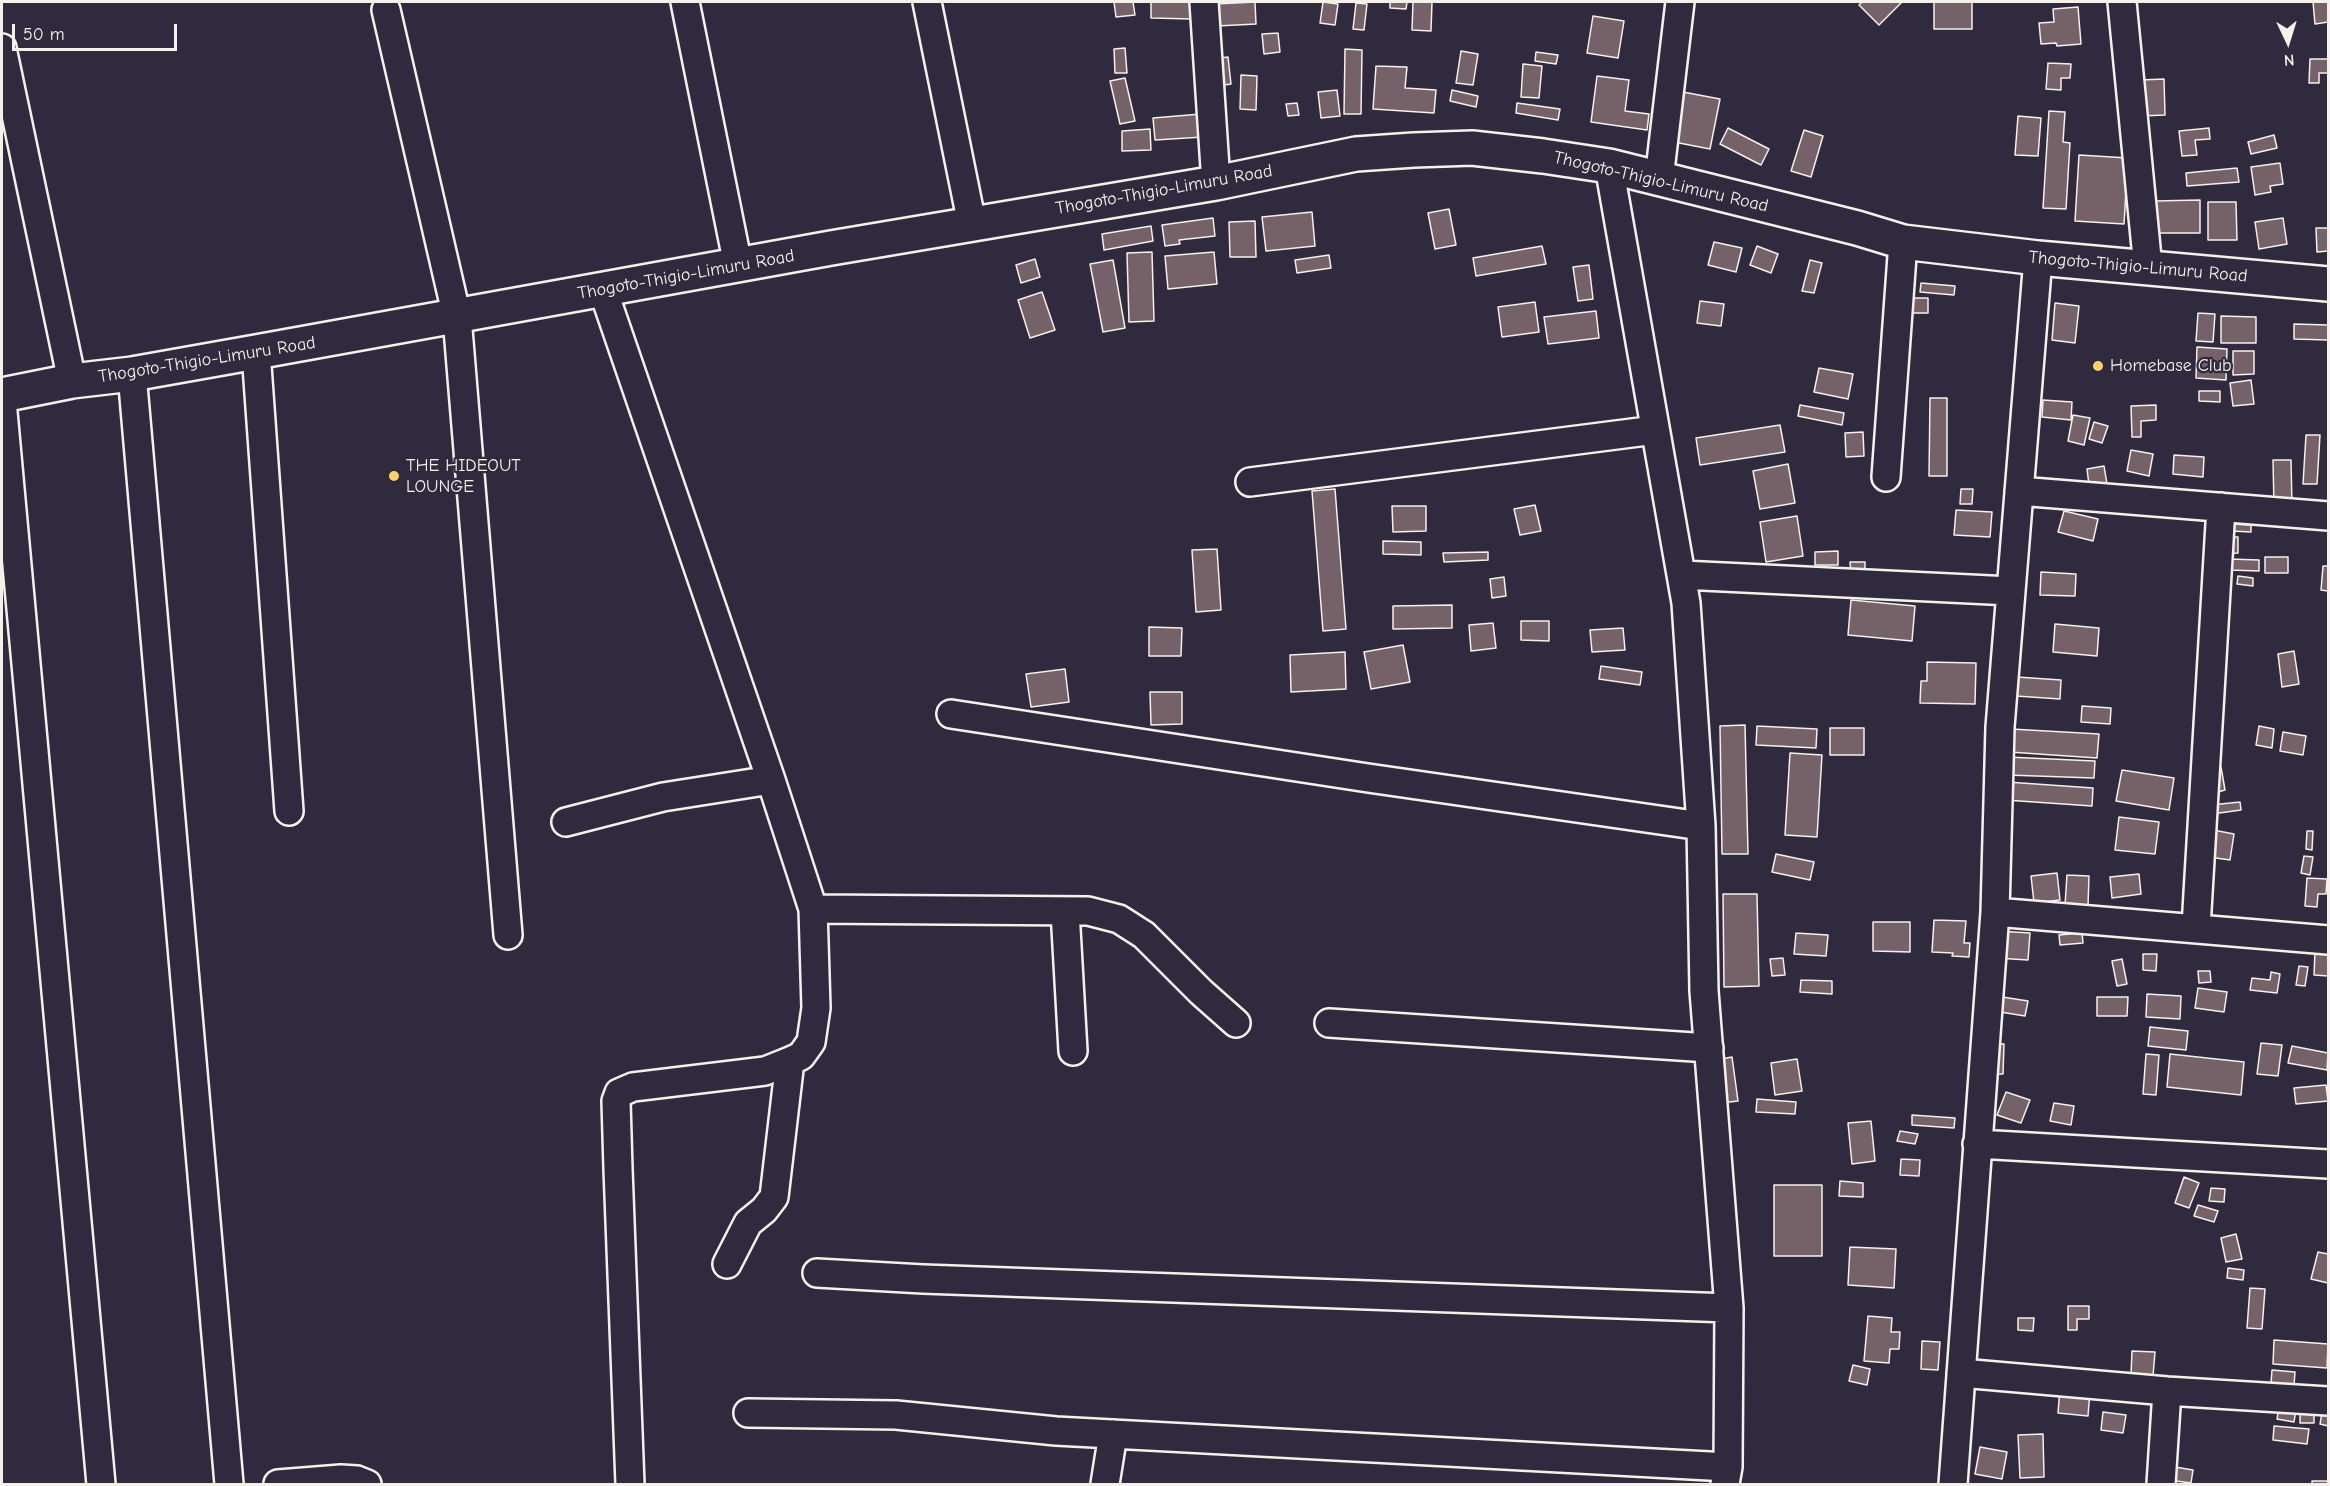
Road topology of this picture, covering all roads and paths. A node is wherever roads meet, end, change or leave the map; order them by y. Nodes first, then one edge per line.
1 (685, 2) edge
2 (927, 2) edge
3 (1204, 2) edge
4 (1680, 2) edge
5 (2122, 2) edge
6 (387, 10) dead end
7 (2, 48) edge
8 (1609, 166) junction
9 (1659, 179) junction
10 (1216, 183) junction
11 (972, 224) junction
12 (1902, 242) junction
13 (2038, 258) junction
14 (738, 265) junction
15 (2148, 268) junction
16 (2328, 284) edge
17 (603, 290) junction
18 (457, 317) junction
19 (256, 352) junction
20 (132, 374) junction
21 (72, 381) junction
22 (2, 395) edge
23 (2, 401) edge
24 (1655, 430) junction
25 (1886, 477) dead end
26 (1250, 482) dead end
27 (2019, 491) junction
28 (2221, 507) junction
29 (2328, 516) edge
30 (1682, 575) junction
31 (2011, 591) junction
32 (951, 714) dead end
33 (771, 780) junction
34 (289, 811) dead end
35 (566, 822) dead end
36 (1701, 826) junction
37 (813, 909) junction
38 (1065, 910) junction
39 (1995, 912) junction
40 (2196, 927) junction
41 (508, 935) dead end
42 (2328, 940) edge
43 (1236, 1023) dead end
44 (1329, 1023) dead end
45 (1709, 1048) junction
46 (1073, 1051) dead end
47 (790, 1061) junction
48 (1977, 1144) junction
49 (2328, 1164) edge
50 (727, 1264) dead end
51 (817, 1273) dead end
52 (1730, 1308) junction
53 (1961, 1373) junction
54 (2167, 1390) junction
55 (2328, 1401) edge
56 (748, 1413) dead end
57 (1113, 1434) junction
58 (1727, 1476) edge
59 (101, 1485) edge
60 (229, 1485) edge
61 (278, 1485) edge
62 (367, 1485) edge
63 (630, 1485) edge
64 (1105, 1485) edge
65 (1953, 1485) edge
66 (2161, 1485) edge

1 - 14 street
2 - 11 street
3 - 10 street
4 - 9 street
5 - 15 street
6 - 18 street
7 - 21 street
8 - 9 highway, Thogoto-Thigio-Limuru Road
8 - 10 highway, Thogoto-Thigio-Limuru Road
8 - 24 street
9 - 12 highway, Thogoto-Thigio-Limuru Road
10 - 11 highway, Thogoto-Thigio-Limuru Road
11 - 14 highway, Thogoto-Thigio-Limuru Road
12 - 13 highway, Thogoto-Thigio-Limuru Road
12 - 25 street
13 - 15 highway, Thogoto-Thigio-Limuru Road
13 - 27 street
14 - 17 highway, Thogoto-Thigio-Limuru Road
15 - 16 highway, Thogoto-Thigio-Limuru Road
17 - 18 highway, Thogoto-Thigio-Limuru Road
17 - 33 street
18 - 19 highway, Thogoto-Thigio-Limuru Road
18 - 41 street
19 - 20 highway, Thogoto-Thigio-Limuru Road
19 - 34 street
20 - 21 highway, Thogoto-Thigio-Limuru Road
20 - 60 street
21 - 22 highway, Thogoto-Thigio-Limuru Road
23 - 59 street
24 - 26 street
24 - 30 street
27 - 28 street
27 - 31 street
28 - 29 street
28 - 40 street
30 - 31 street
30 - 36 street
31 - 39 street
32 - 36 street
33 - 35 street
33 - 37 street
36 - 45 street
37 - 38 street
37 - 47 street
38 - 43 street
38 - 46 street
39 - 40 street
39 - 48 street
40 - 42 street
44 - 45 street
45 - 52 street
47 - 50 street
47 - 63 street
48 - 49 street
48 - 53 street
51 - 52 street
52 - 58 street
53 - 54 street
53 - 65 street
54 - 55 street
54 - 66 street
56 - 57 street
57 - 58 street
57 - 64 street
61 - 62 street

